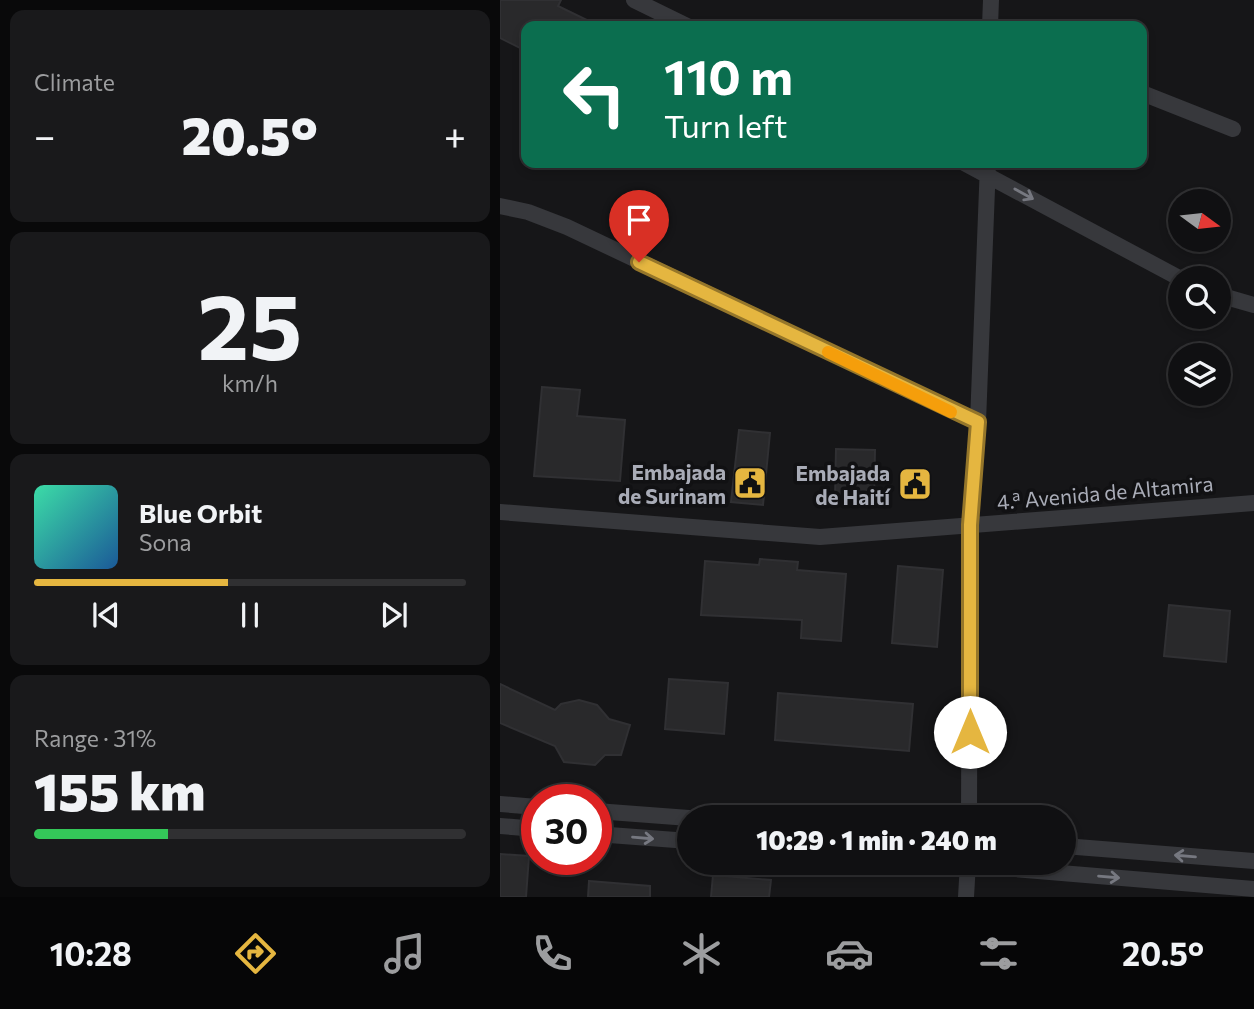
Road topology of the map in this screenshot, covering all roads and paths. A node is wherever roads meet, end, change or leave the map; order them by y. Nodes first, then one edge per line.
1 (634, 0) edge
2 (991, 0) edge
3 (677, 21) edge
4 (990, 21) edge
5 (1147, 95) edge
6 (1233, 129) dead end
7 (988, 168) edge
8 (500, 206) edge
9 (1168, 272) edge
10 (1231, 298) edge
11 (1254, 305) edge
12 (978, 422) junction
13 (1254, 503) edge
14 (500, 512) edge
15 (970, 525) junction
16 (500, 804) edge
17 (969, 805) edge
18 (521, 806) edge
19 (612, 812) edge
20 (677, 817) edge
21 (500, 826) edge
22 (521, 828) edge
23 (612, 835) edge
24 (677, 841) edge
25 (1076, 847) edge
26 (1254, 862) edge
27 (1076, 873) edge
28 (967, 875) edge
29 (1254, 889) edge
30 (966, 897) edge

1 - 3 street
2 - 4 street
5 - 6 street
7 -> 9 street
7 - 12 street
8 - 12 street
10 - 11 street
12 - 15 street
13 - 15 street, 4.ª Avenida de Altamira
14 - 15 street, 4.ª Avenida de Altamira
15 - 17 street
16 - 18 street
19 - 20 street
21 - 22 street
23 -> 24 street
26 -> 25 street
27 -> 29 street
28 - 30 street

